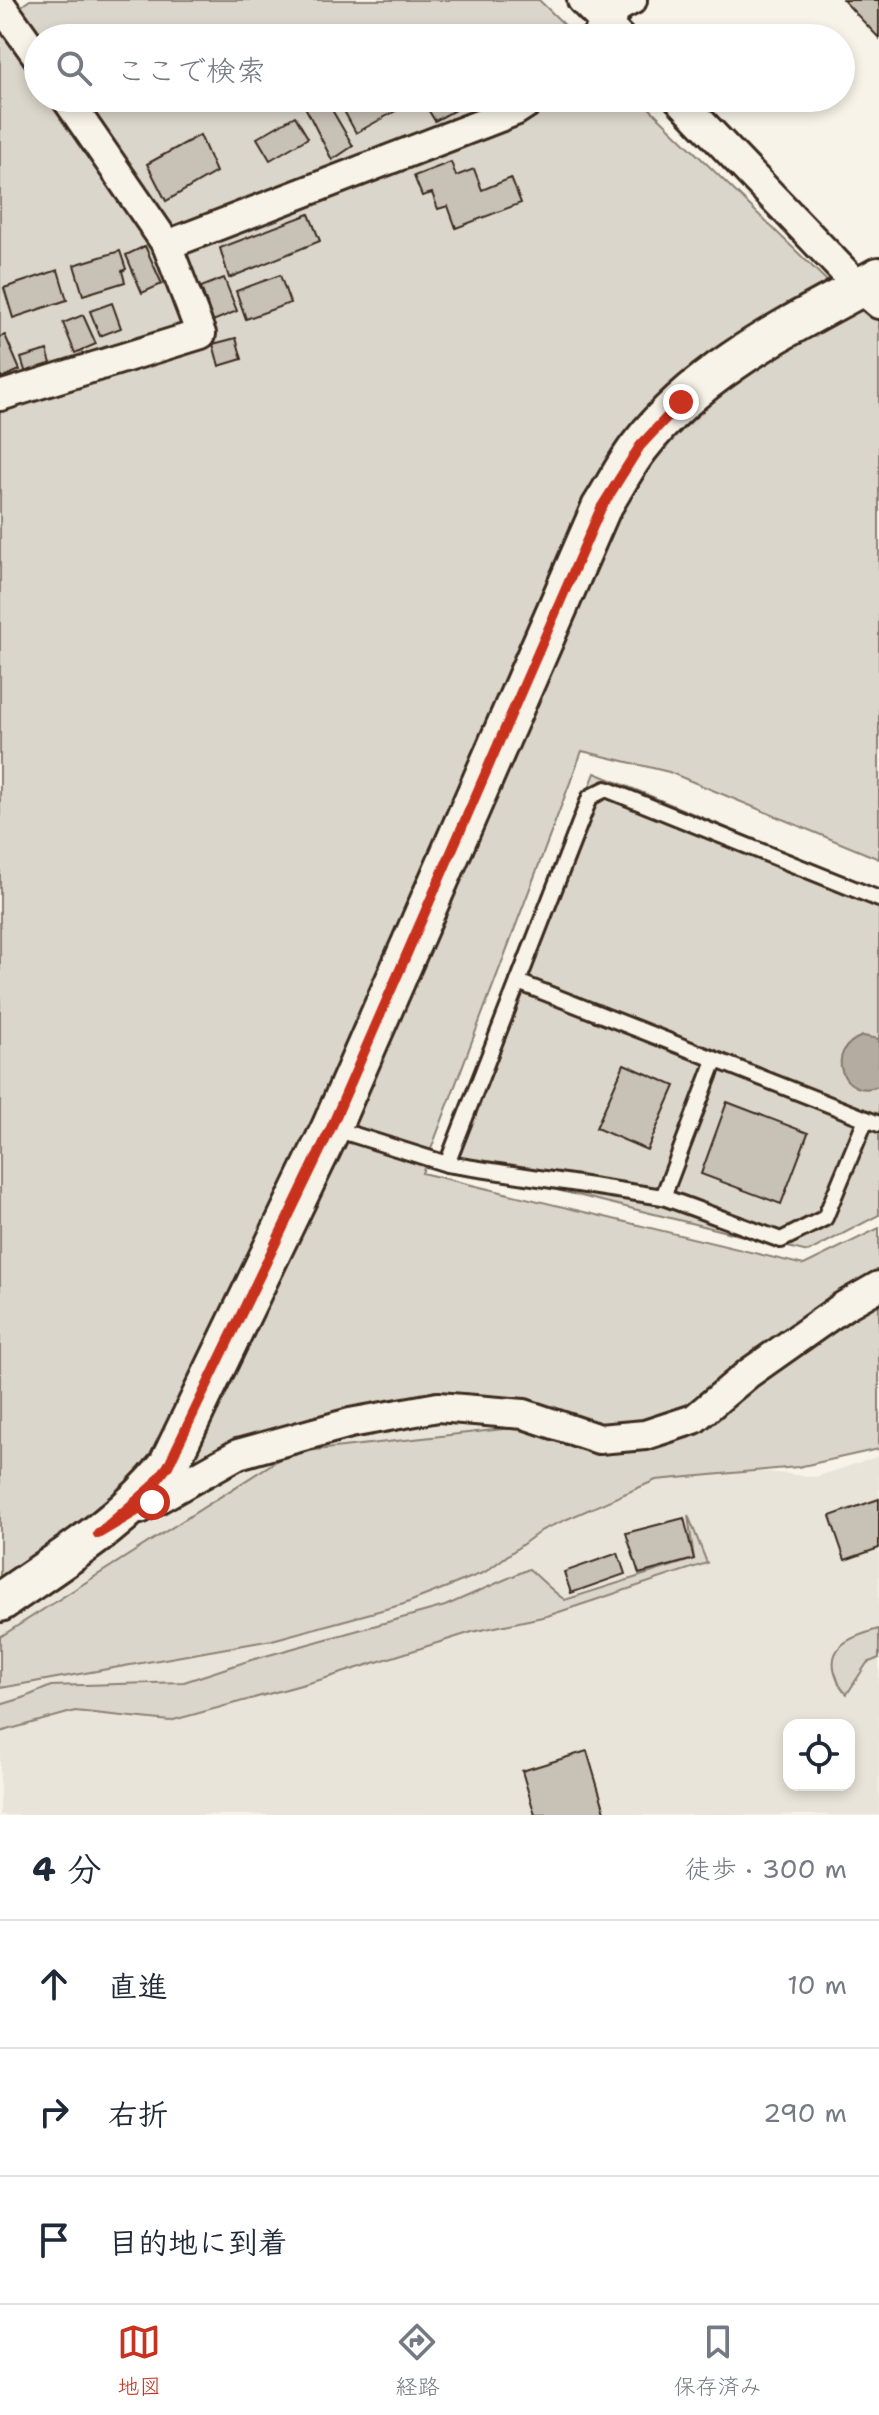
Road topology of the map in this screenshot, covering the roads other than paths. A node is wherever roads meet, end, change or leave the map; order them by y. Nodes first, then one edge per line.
1 (582, 0) edge
2 (632, 0) edge
3 (8, 5) edge
4 (600, 24) edge
5 (611, 24) edge
6 (24, 33) edge
7 (76, 112) edge
8 (512, 112) edge
9 (692, 112) edge
10 (167, 245) junction
11 (873, 290) edge
12 (0, 396) edge
13 (879, 899) edge
14 (518, 982) junction
15 (715, 1060) junction
16 (873, 1122) edge
17 (331, 1128) junction
18 (447, 1164) junction
19 (663, 1197) junction
20 (879, 1286) edge
21 (98, 1534) junction
22 (0, 1602) edge

1 - 4 street
2 - 5 street
3 - 6 street
7 - 10 street
8 - 10 street
9 - 11 street
10 - 12 street
11 - 17 street
13 - 14 lane
14 - 15 lane
14 - 18 lane
15 - 16 lane
15 - 19 lane
16 - 19 lane
17 - 18 lane
17 - 21 street
18 - 19 lane
20 - 21 street
21 - 22 street

